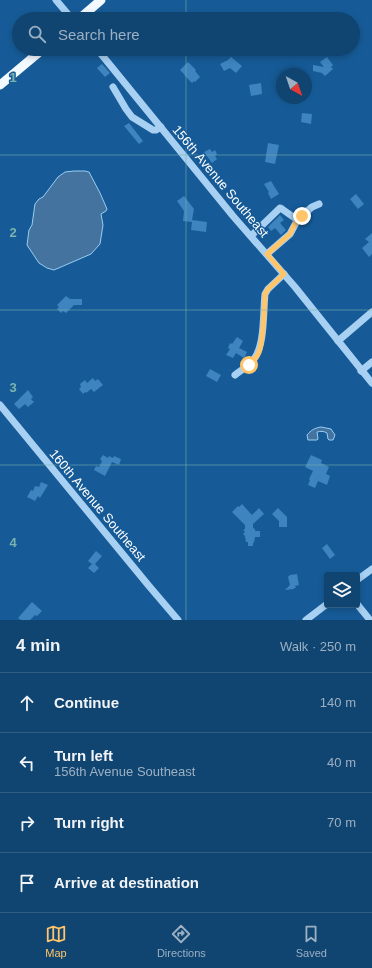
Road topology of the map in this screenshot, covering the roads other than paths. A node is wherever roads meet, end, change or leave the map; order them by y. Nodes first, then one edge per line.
1 (56, 0) edge
2 (101, 0) edge
3 (66, 12) edge
4 (87, 12) edge
5 (35, 56) edge
6 (103, 56) edge
7 (0, 85) edge
8 (113, 87) dead end
9 (161, 127) junction
10 (319, 204) dead end
11 (298, 218) junction
12 (251, 236) junction
13 (267, 254) junction
14 (284, 274) junction
15 (372, 312) edge
16 (338, 341) junction
17 (372, 362) edge
18 (361, 370) junction
19 (235, 375) dead end
20 (372, 383) edge
21 (0, 406) edge
22 (372, 568) edge
23 (360, 578) edge
24 (324, 606) edge
25 (360, 608) edge
26 (178, 620) edge
27 (306, 620) edge
28 (370, 620) edge

1 - 3 street
2 - 4 main road
5 - 7 main road
6 - 9 street, 156th Avenue Southeast
8 - 9 street
9 - 12 street, 156th Avenue Southeast
10 - 11 street
11 - 12 street
11 - 13 street
12 - 13 street, 156th Avenue Southeast
13 - 14 street, 156th Avenue Southeast
14 - 16 street, 156th Avenue Southeast
14 - 19 street
15 - 16 street
16 - 18 street, 156th Avenue Southeast
17 - 18 street
18 - 20 street, 156th Avenue Southeast
21 - 26 street, 160th Avenue Southeast
22 - 23 street
24 - 27 street
25 - 28 street

